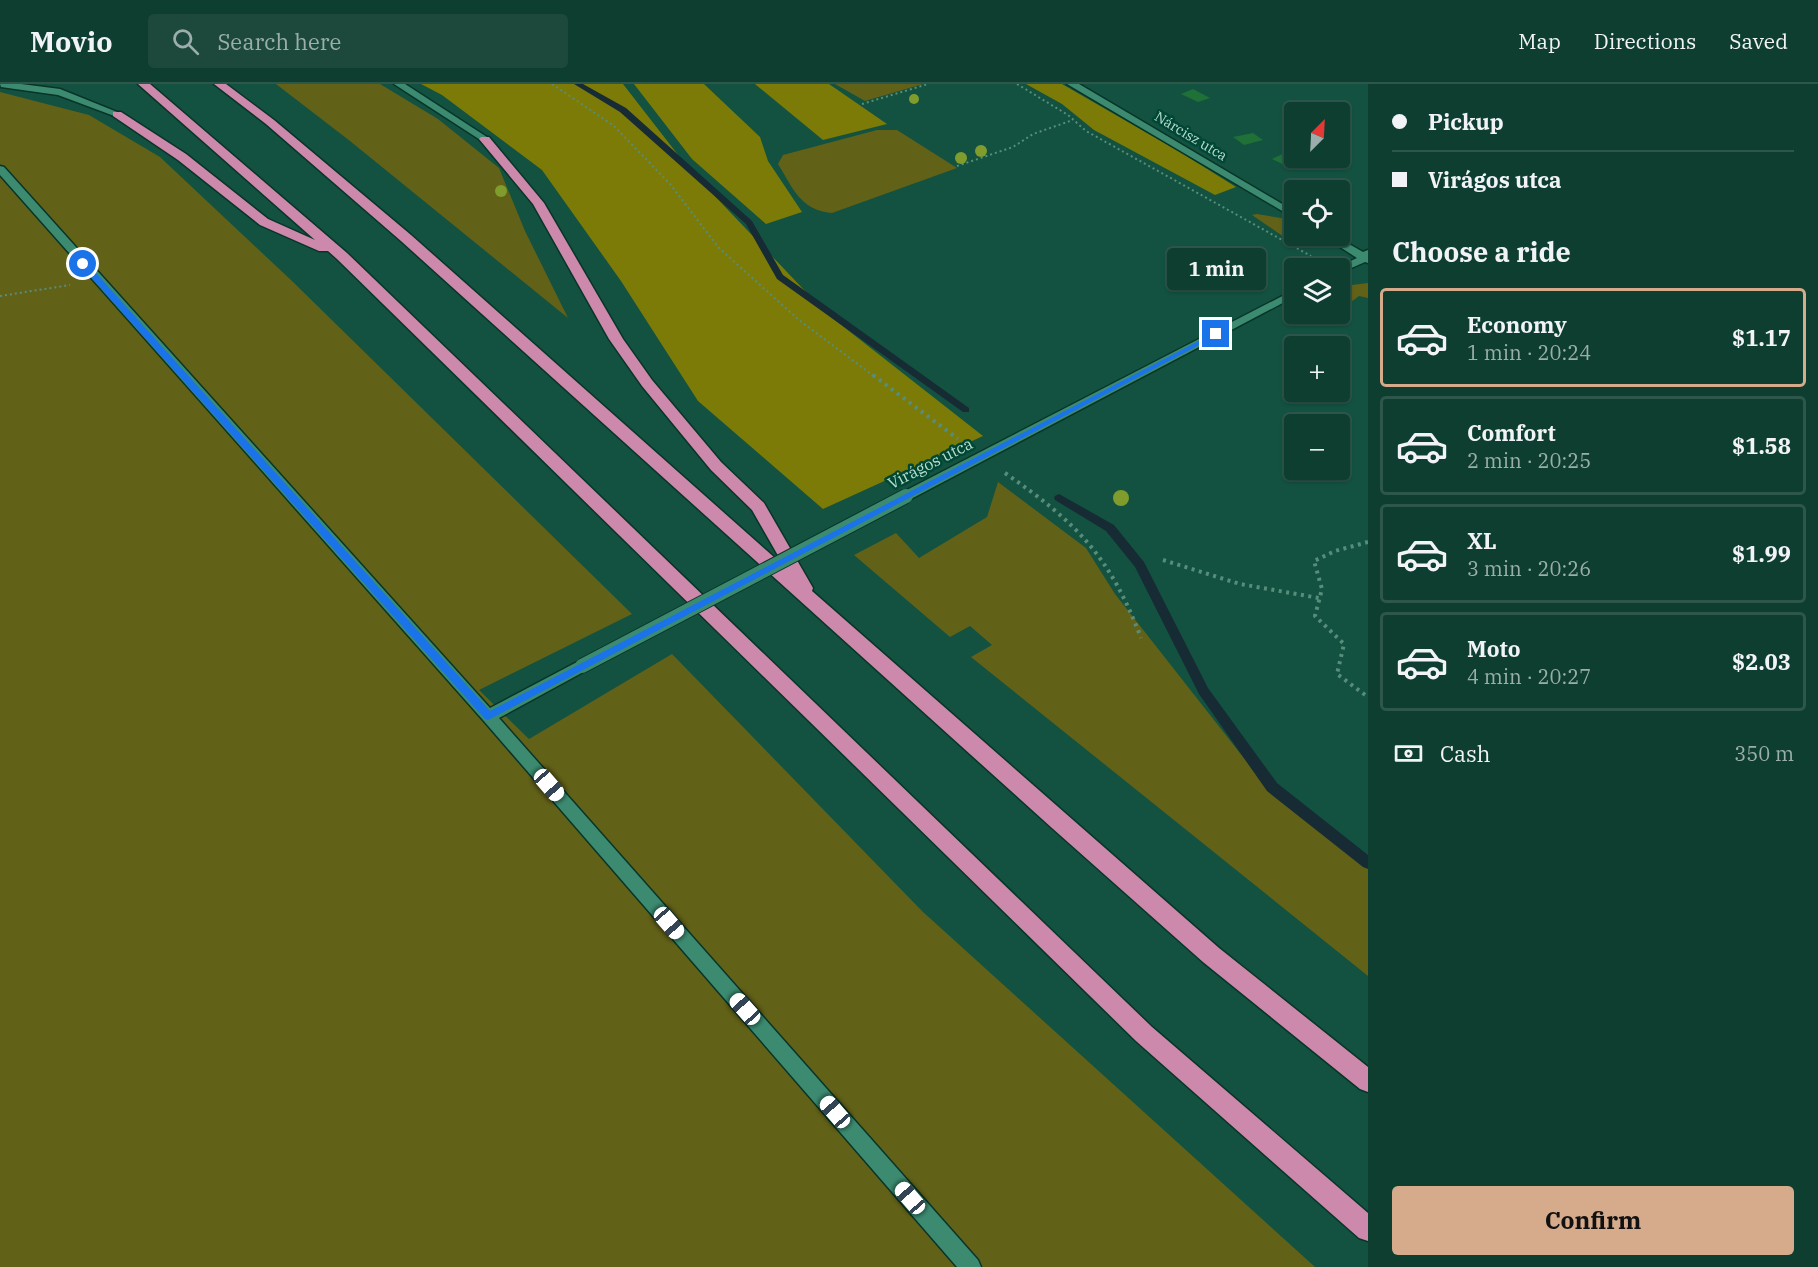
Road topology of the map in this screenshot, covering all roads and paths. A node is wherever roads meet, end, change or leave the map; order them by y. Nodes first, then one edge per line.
1 (1, 84) edge
2 (67, 84) edge
3 (143, 84) edge
4 (219, 84) edge
5 (399, 84) edge
6 (552, 84) edge
7 (928, 84) edge
8 (1017, 84) edge
9 (1072, 84) edge
10 (862, 104) dead end
11 (117, 114) junction
12 (1073, 120) junction
13 (485, 139) joint
14 (957, 166) dead end
15 (0, 169) edge
16 (1284, 209) edge
17 (1347, 246) edge
18 (342, 256) junction
19 (1314, 257) dead end
20 (1367, 257) edge
21 (1350, 265) edge
22 (98, 281) junction
23 (0, 297) edge
24 (1284, 298) edge
25 (982, 457) junction
26 (1368, 542) edge
27 (1163, 560) dead end
28 (1319, 598) junction
29 (813, 603) junction
30 (1141, 638) dead end
31 (1368, 697) edge
32 (488, 716) junction
33 (1368, 1081) edge
34 (1368, 1229) edge
35 (971, 1267) edge

1 - 11 street
2 - 11 street
3 - 18 highway
4 - 29 highway
5 - 13 street
6 - 25 path
7 - 10 path
8 - 12 path
9 - 16 street, Nárcisz utca
11 - 18 highway
12 - 14 path
12 - 19 path
13 - 29 highway
15 - 22 street
17 - 20 street
18 - 34 highway
20 - 21 street
22 - 23 path
22 - 32 street
24 - 25 street, Virágos utca
25 - 30 path
25 - 32 street, Virágos utca, bridge
26 - 28 path
27 - 28 path
28 - 31 path
29 - 33 highway
32 - 35 street

